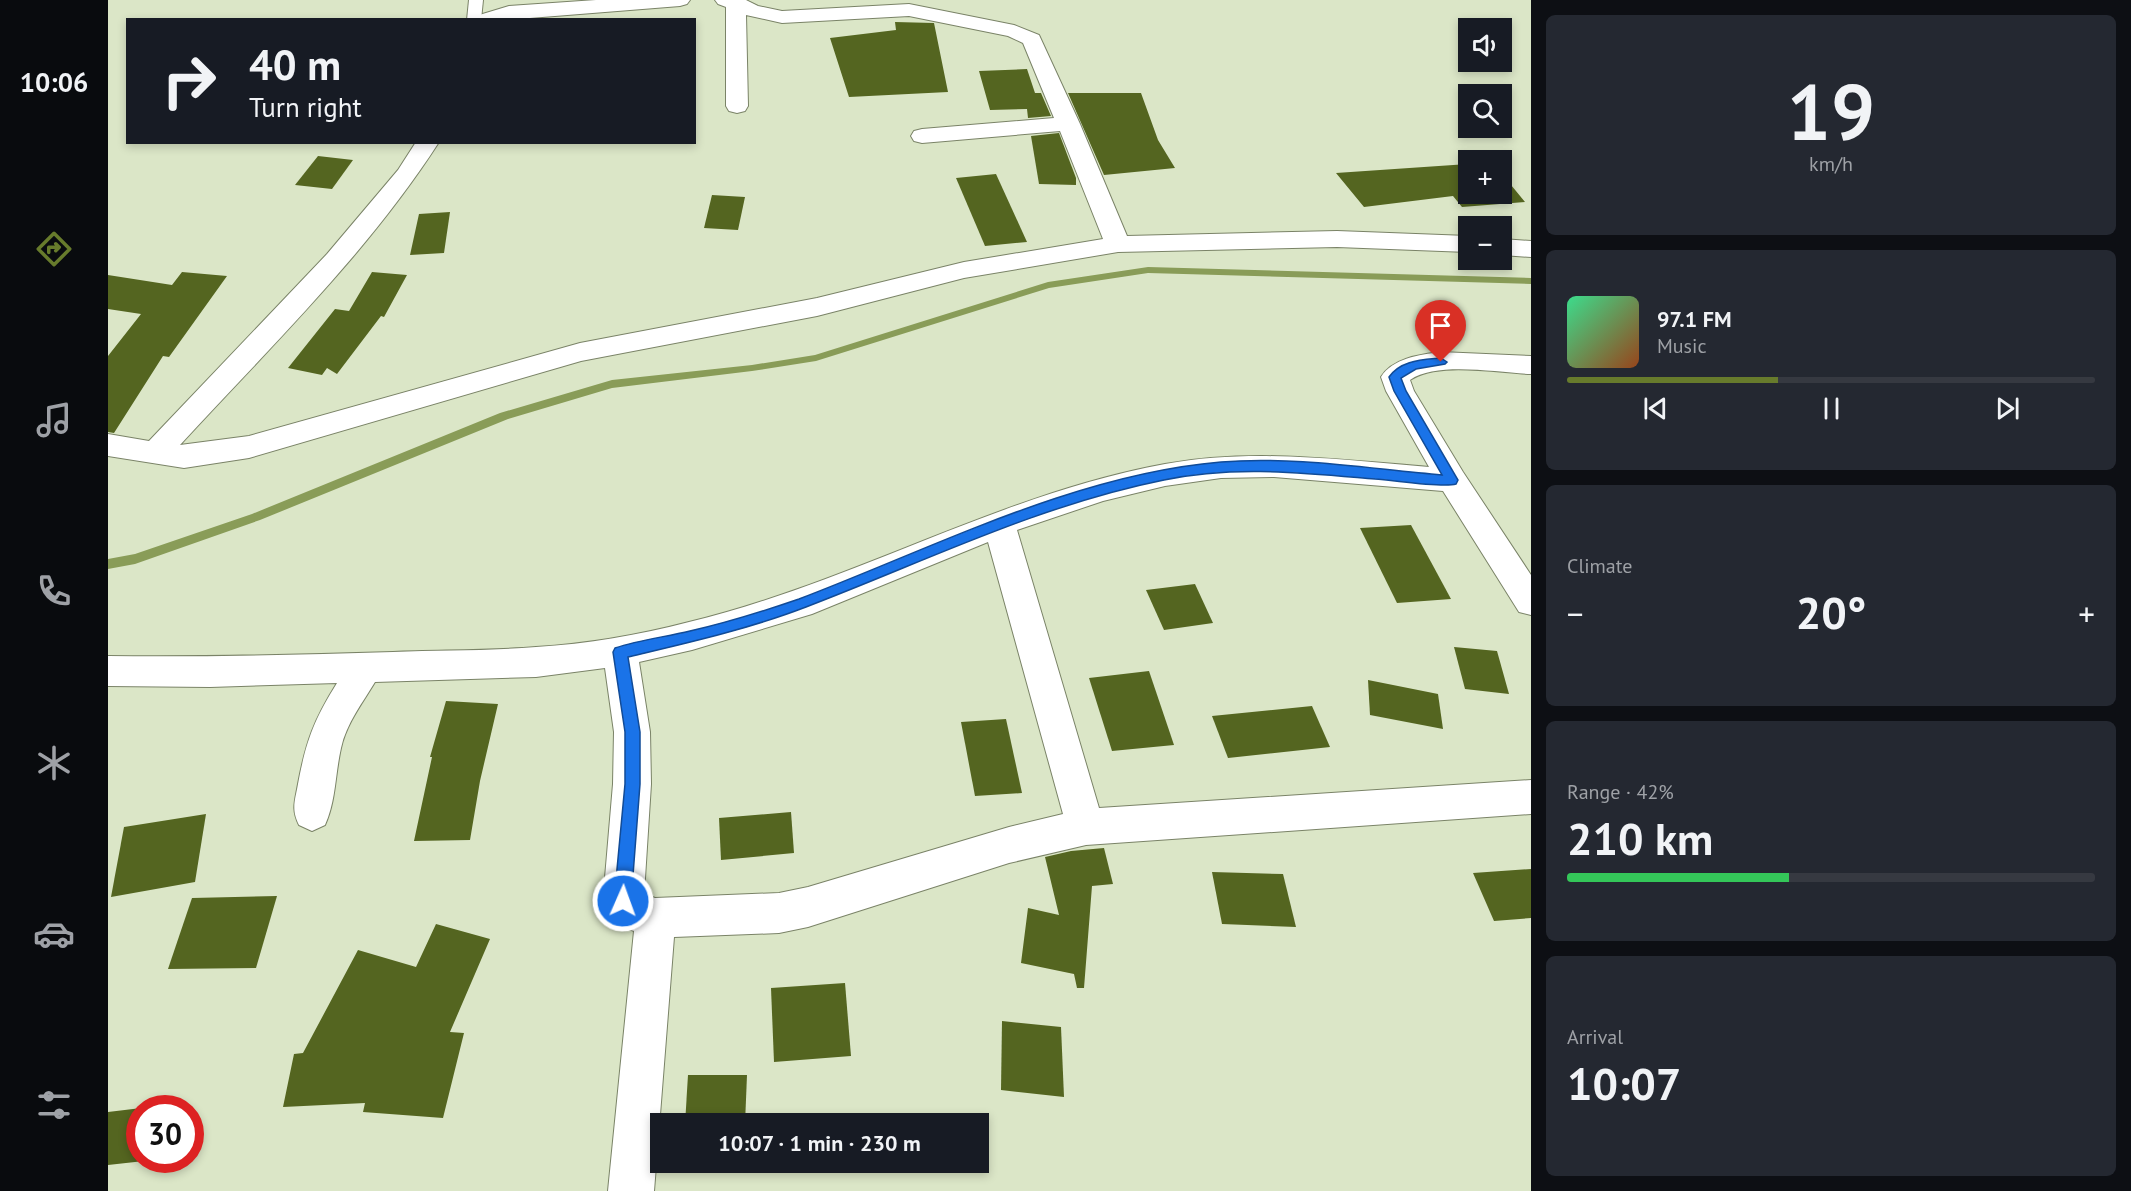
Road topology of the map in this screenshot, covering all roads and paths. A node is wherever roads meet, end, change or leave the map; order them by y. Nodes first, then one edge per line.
1 (476, 0) edge
2 (680, 0) edge
3 (732, 1) edge
4 (474, 18) edge
5 (490, 18) edge
6 (737, 106) dead end
7 (1069, 124) junction
8 (922, 136) dead end
9 (427, 144) edge
10 (1118, 244) junction
11 (1458, 244) edge
12 (1512, 247) edge
13 (1531, 249) edge
14 (1531, 365) edge
15 (108, 445) edge
16 (154, 454) junction
17 (1452, 480) junction
18 (999, 524) junction
19 (1531, 602) edge
20 (620, 652) junction
21 (365, 667) junction
22 (108, 671) edge
23 (1531, 797) edge
24 (312, 813) dead end
25 (1086, 827) junction
26 (655, 918) junction
27 (631, 1191) edge

1 - 4 lane
2 - 5 street
3 - 6 street
3 - 7 street
7 - 8 street
7 - 10 street
9 - 16 street
10 - 11 street
10 - 16 street
12 - 13 street
14 - 17 street
15 - 16 street
17 - 18 street
17 - 19 street
18 - 20 street
18 - 25 street
20 - 21 street
20 - 26 street
21 - 22 street
21 - 24 street
23 - 25 street
25 - 26 street
26 - 27 street

